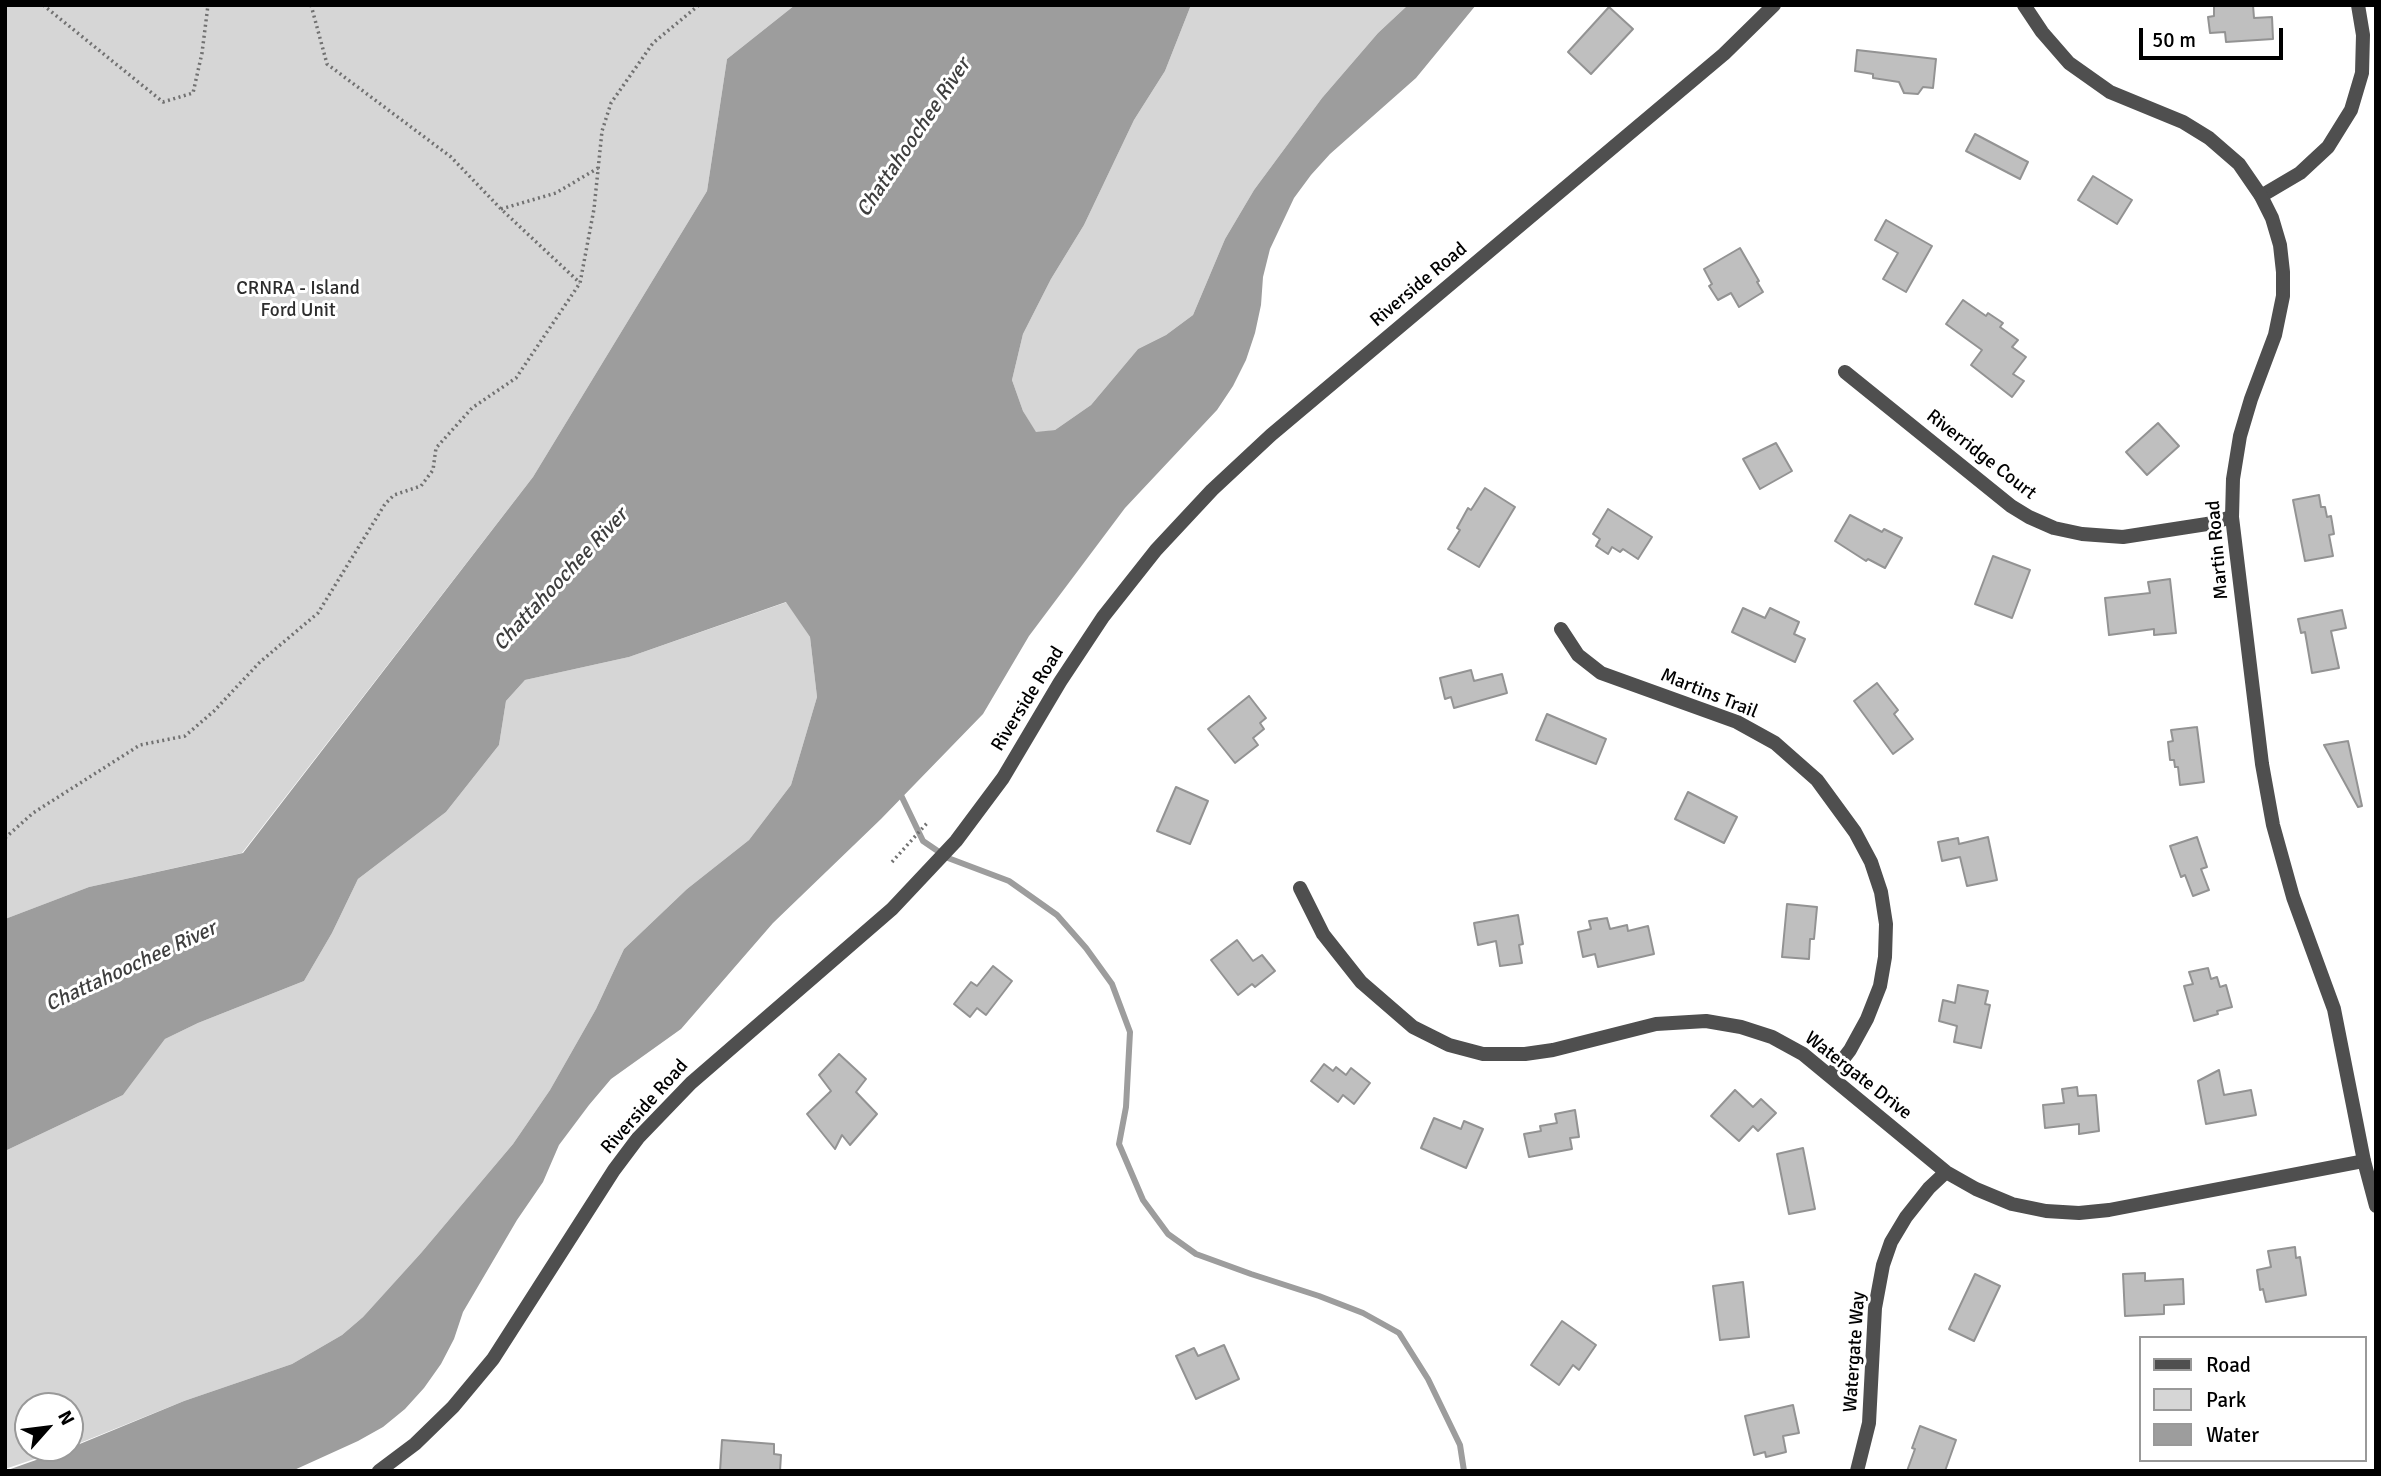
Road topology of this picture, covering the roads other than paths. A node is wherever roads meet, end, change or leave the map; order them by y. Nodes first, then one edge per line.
1 (1774, 5) edge
2 (2024, 5) edge
3 (2358, 5) edge
4 (2261, 196) junction
5 (1845, 372) dead end
6 (2232, 517) junction
7 (1561, 629) dead end
8 (1300, 888) dead end
9 (1830, 1075) junction
10 (2364, 1161) junction
11 (1946, 1172) junction
12 (2376, 1206) edge
13 (379, 1471) edge
14 (1857, 1471) edge

1 - 13 street, Riverside Road
2 - 4 street, Martin Road
3 - 4 street
4 - 6 street, Martin Road
5 - 6 street, Riverridge Court
6 - 10 street, Martin Road
7 - 9 street, Martins Trail
8 - 9 street, Watergate Drive
9 - 11 street, Watergate Drive
10 - 11 street, Watergate Drive
10 - 12 street, Martin Road
11 - 14 street, Watergate Way

